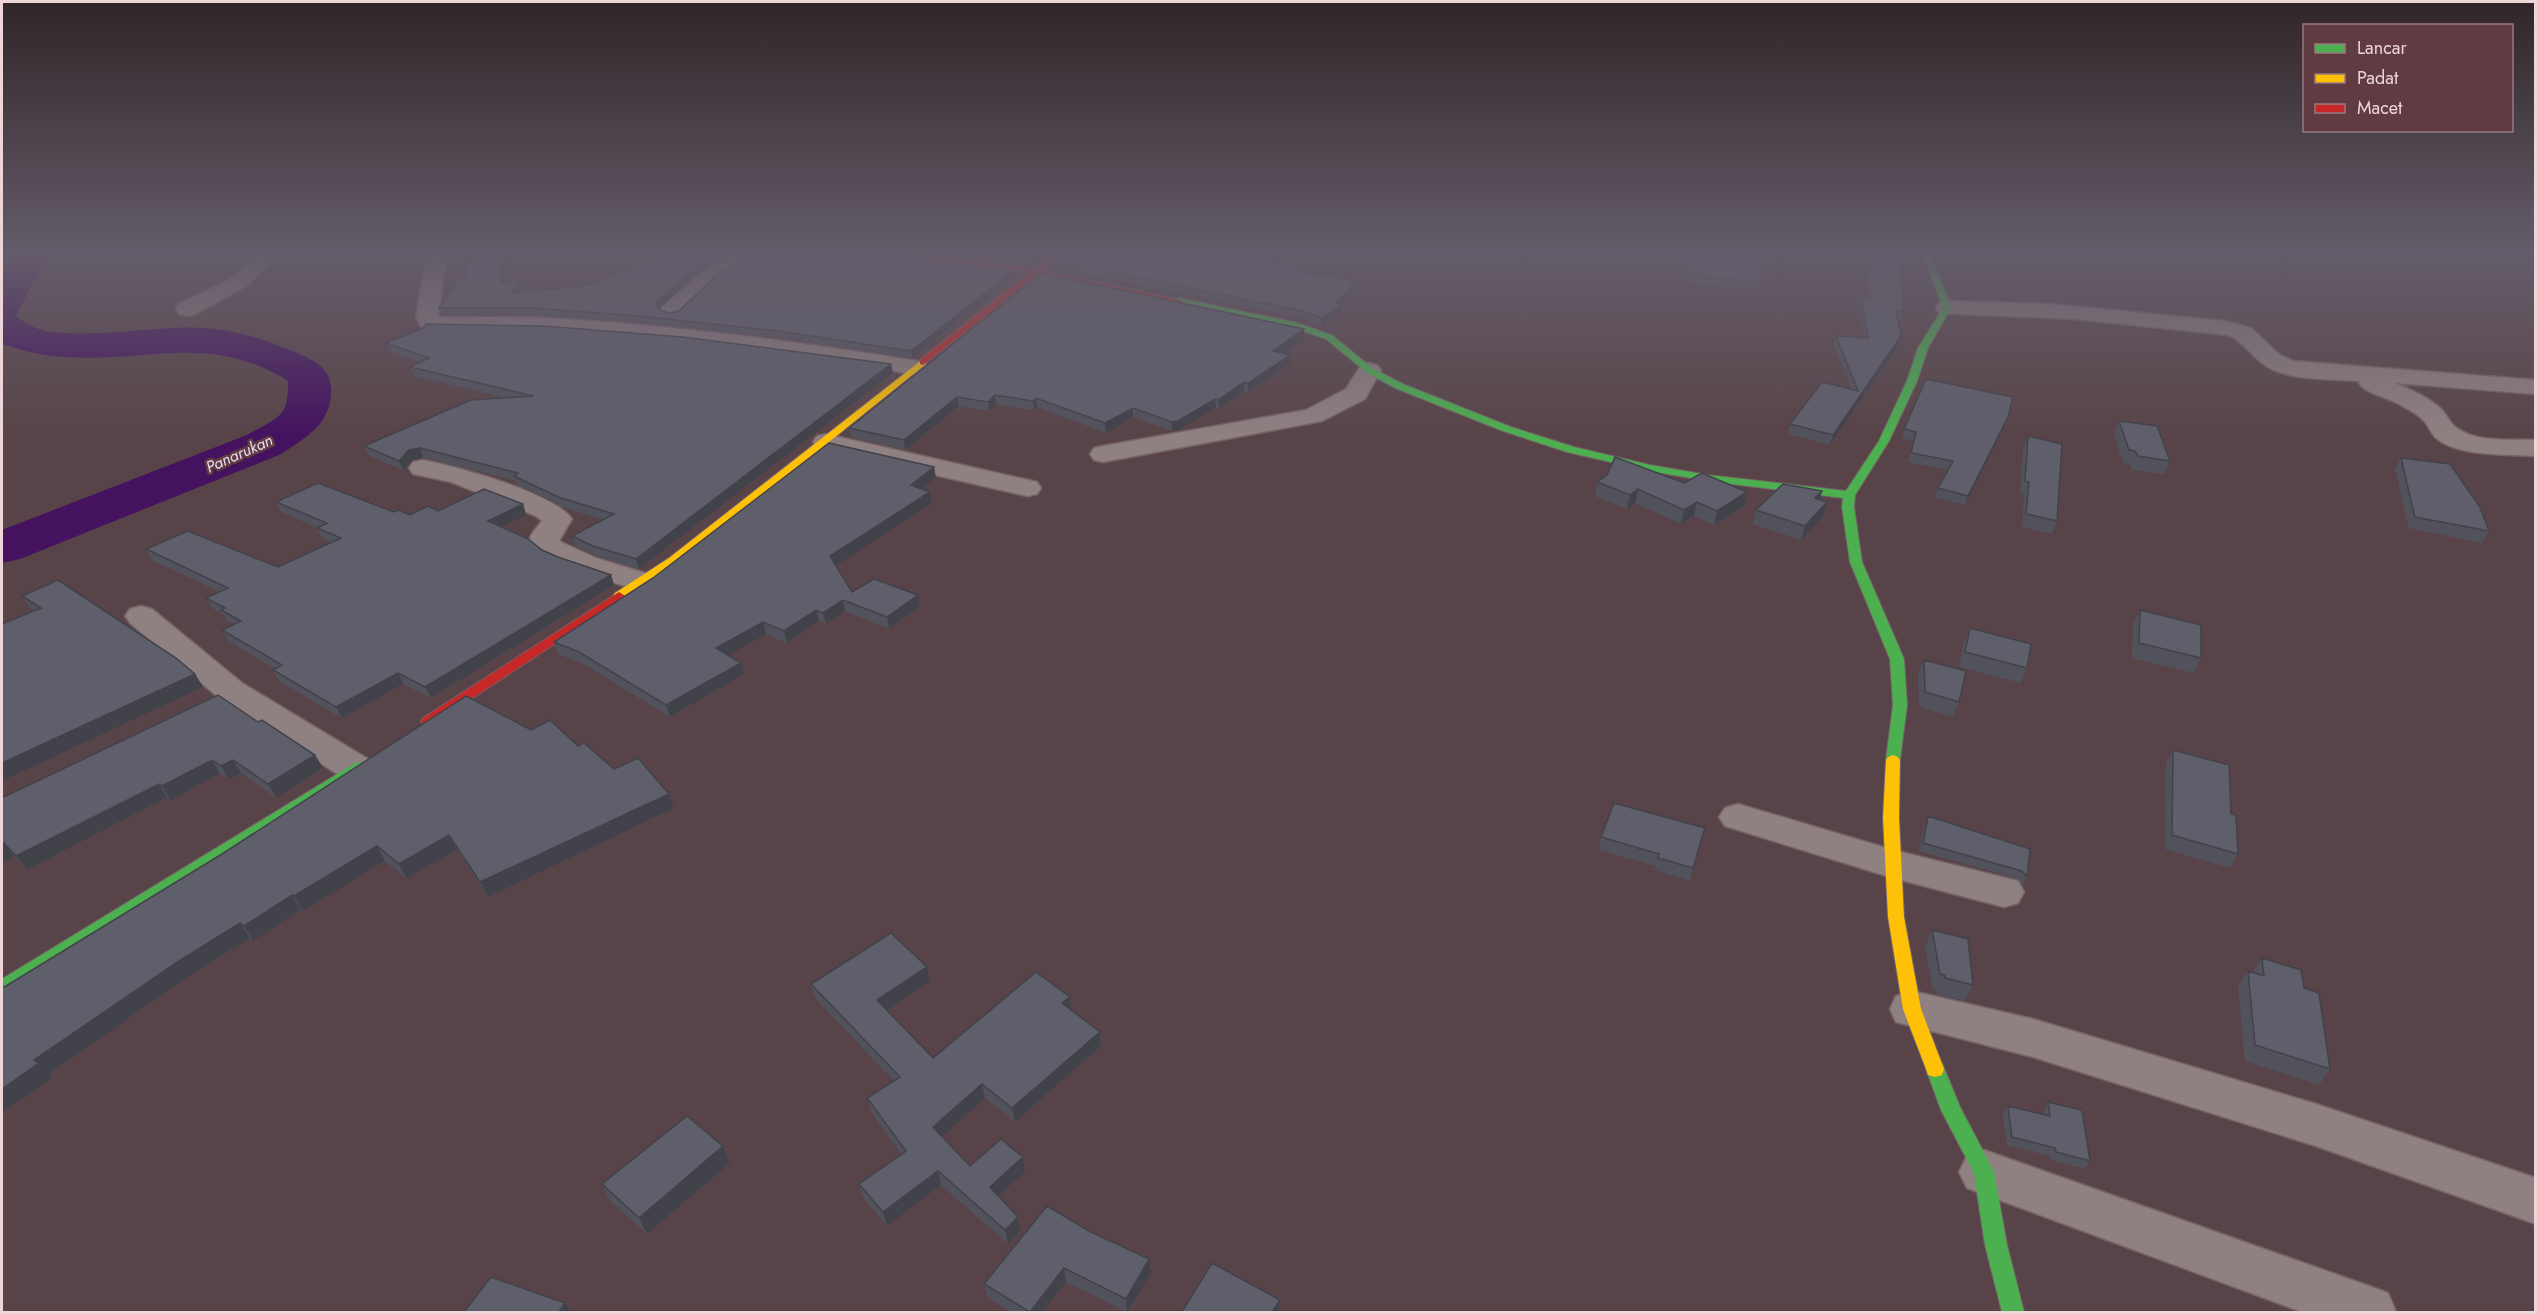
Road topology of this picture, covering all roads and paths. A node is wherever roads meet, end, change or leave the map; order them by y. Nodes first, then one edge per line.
1 (428, 313) edge
2 (985, 313) edge
3 (1239, 313) edge
4 (1944, 313) edge
5 (2085, 313) edge
6 (917, 368) junction
7 (1369, 370) junction
8 (2335, 372) junction
9 (2535, 388) edge
10 (826, 442) junction
11 (2535, 448) edge
12 (1103, 454) dead end
13 (423, 468) dead end
14 (1027, 488) dead end
15 (1849, 495) junction
16 (644, 582) junction
17 (141, 616) dead end
18 (230, 690) junction
19 (199, 705) edge
20 (414, 730) edge
21 (360, 765) joint
22 (1738, 817) dead end
23 (1893, 864) junction
24 (2004, 892) dead end
25 (2, 987) edge
26 (1912, 1009) junction
27 (1984, 1172) junction
28 (2535, 1201) edge
29 (2013, 1312) edge
30 (2369, 1312) edge

1 - 6 street
2 - 6 street
3 - 7 street
4 - 15 street
5 - 8 street
6 - 10 street
7 - 12 street
7 - 15 street
8 - 9 street
8 - 11 street
10 - 14 street
10 - 16 street
13 - 16 street
15 - 23 street
16 - 20 street
17 - 18 street
18 - 19 street
18 - 21 street
21 - 25 street
22 - 23 street
23 - 24 street
23 - 26 street
26 - 27 street
26 - 28 street
27 - 29 street
27 - 30 street

